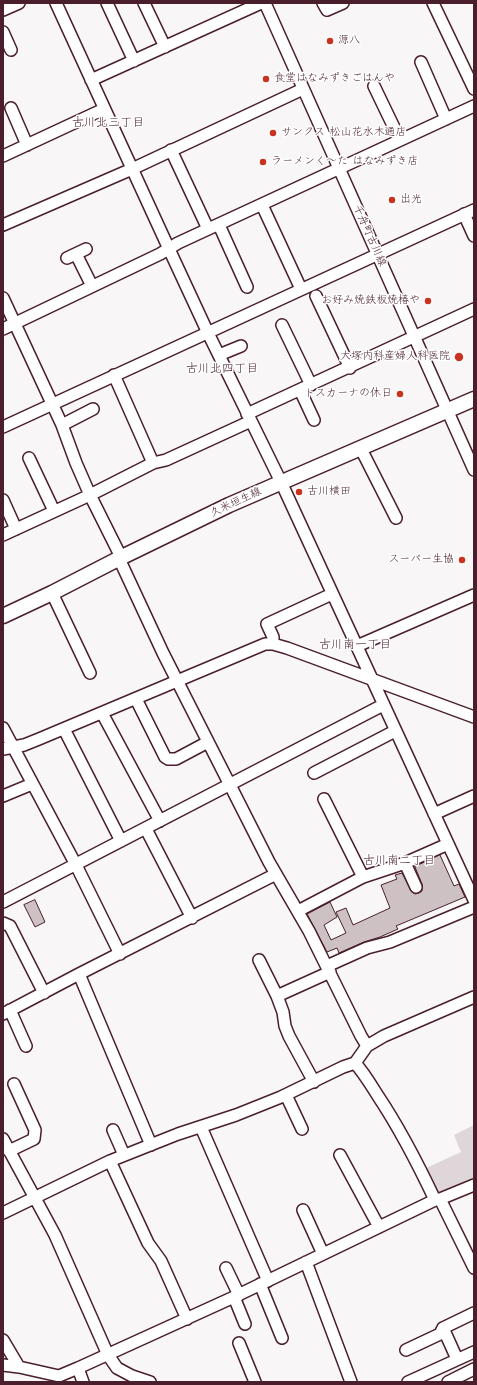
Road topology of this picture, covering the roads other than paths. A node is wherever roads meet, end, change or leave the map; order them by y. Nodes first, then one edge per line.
1 (19, 3) edge
2 (56, 3) edge
3 (107, 3) edge
4 (144, 3) edge
5 (261, 3) edge
6 (265, 3) edge
7 (323, 3) edge
8 (343, 3) edge
9 (433, 3) edge
10 (3, 10) edge
11 (3, 32) edge
12 (165, 47) junction
13 (11, 50) dead end
14 (134, 61) junction
15 (421, 62) dead end
16 (91, 80) junction
17 (374, 86) dead end
18 (303, 89) junction
19 (474, 89) edge
20 (474, 106) edge
21 (11, 108) dead end
22 (104, 109) junction
23 (446, 119) junction
24 (400, 140) junction
25 (28, 144) junction
26 (171, 150) junction
27 (3, 156) edge
28 (132, 169) junction
29 (339, 169) junction
30 (262, 205) junction
31 (469, 212) edge
32 (3, 225) edge
33 (219, 225) junction
34 (208, 230) junction
35 (474, 236) edge
36 (169, 249) junction
37 (76, 254) dead end
38 (377, 254) junction
39 (92, 286) junction
40 (247, 288) dead end
41 (301, 289) junction
42 (3, 298) edge
43 (322, 301) dead end
44 (474, 309) edge
45 (15, 324) junction
46 (282, 325) dead end
47 (3, 329) edge
48 (208, 333) junction
49 (414, 338) junction
50 (241, 346) dead end
51 (219, 355) junction
52 (350, 368) junction
53 (114, 375) junction
54 (311, 385) junction
55 (300, 390) junction
56 (474, 400) edge
57 (52, 403) junction
58 (93, 409) dead end
59 (447, 411) junction
60 (249, 418) junction
61 (314, 420) dead end
62 (62, 425) junction
63 (3, 427) edge
64 (361, 449) junction
65 (30, 458) dead end
66 (153, 463) junction
67 (474, 470) edge
68 (281, 482) junction
69 (90, 495) junction
70 (3, 500) edge
71 (54, 511) junction
72 (396, 518) dead end
73 (16, 529) junction
74 (3, 535) edge
75 (120, 558) junction
76 (52, 593) junction
77 (332, 594) junction
78 (474, 595) edge
79 (3, 616) edge
80 (273, 644) junction
81 (356, 646) junction
82 (90, 673) dead end
83 (370, 678) junction
84 (178, 682) junction
85 (136, 699) junction
86 (383, 706) junction
87 (102, 713) junction
88 (474, 717) edge
89 (3, 728) edge
90 (64, 729) junction
91 (395, 731) junction
92 (208, 742) junction
93 (8, 748) edge
94 (314, 773) dead end
95 (32, 784) junction
96 (230, 785) junction
97 (3, 796) edge
98 (474, 796) edge
99 (324, 799) dead end
100 (434, 814) junction
101 (160, 822) junction
102 (146, 829) junction
103 (121, 842) junction
104 (448, 844) junction
105 (405, 863) junction
106 (76, 865) junction
107 (276, 874) junction
108 (363, 877) junction
109 (416, 887) dead end
110 (474, 900) edge
111 (3, 902) edge
112 (474, 907) edge
113 (298, 911) junction
114 (192, 918) junction
115 (3, 923) edge
116 (120, 954) junction
117 (259, 960) dead end
118 (328, 969) junction
119 (79, 974) junction
120 (44, 993) junction
121 (276, 996) junction
122 (474, 997) edge
123 (7, 1012) edge
124 (26, 1046) dead end
125 (367, 1046) junction
126 (355, 1063) junction
127 (314, 1082) junction
128 (14, 1084) dead end
129 (286, 1095) junction
130 (201, 1127) junction
131 (302, 1129) dead end
132 (113, 1130) dead end
133 (3, 1139) edge
134 (151, 1146) junction
135 (9, 1151) junction
136 (124, 1155) junction
137 (340, 1155) dead end
138 (110, 1161) junction
139 (474, 1185) edge
140 (34, 1197) junction
141 (437, 1199) junction
142 (303, 1210) dead end
143 (3, 1213) edge
144 (379, 1227) junction
145 (324, 1254) junction
146 (306, 1262) junction
147 (226, 1268) dead end
148 (474, 1268) edge
149 (264, 1283) junction
150 (237, 1296) junction
151 (474, 1313) edge
152 (187, 1319) junction
153 (246, 1324) dead end
154 (443, 1328) junction
155 (282, 1338) dead end
156 (3, 1340) edge
157 (239, 1343) dead end
158 (406, 1350) dead end
159 (474, 1352) edge
160 (108, 1355) junction
161 (457, 1359) junction
162 (3, 1365) edge
163 (19, 1367) junction
164 (78, 1368) junction
165 (474, 1369) edge
166 (83, 1382) edge
167 (150, 1382) edge
168 (255, 1382) edge
169 (351, 1382) edge
170 (408, 1382) edge
171 (448, 1382) edge

1 - 10 street
2 - 16 street
3 - 14 street
4 - 12 street
5 - 12 street
6 - 18 street, 千舟町古川線
7 - 8 street
9 - 19 street
11 - 13 street
12 - 14 street
14 - 16 street
15 - 23 street
16 - 22 street
17 - 24 street
18 - 26 street
18 - 29 street, 千舟町古川線
20 - 23 street
21 - 25 street
22 - 25 street
22 - 28 street
23 - 24 street
24 - 29 street
25 - 27 street
26 - 28 street
26 - 34 street
28 - 32 street
28 - 36 street
29 - 30 street
29 - 38 street, 千舟町古川線
30 - 33 street
30 - 41 street
31 - 35 street
31 - 38 street
33 - 34 street
33 - 40 street
34 - 36 street
36 - 39 street
36 - 48 street
37 - 39 street
38 - 41 street
38 - 49 street, 千舟町古川線
39 - 45 street
41 - 48 street
42 - 45 street
43 - 52 street
44 - 49 street
45 - 47 street
45 - 57 street
46 - 54 street
48 - 51 street
48 - 53 street
49 - 52 street
49 - 59 street, 千舟町古川線
50 - 51 street
51 - 60 street
52 - 54 street
53 - 57 street
53 - 66 street
54 - 55 street
55 - 60 street
55 - 61 street
56 - 59 main road, 久米垣生線
57 - 62 street
57 - 63 street
58 - 62 street
59 - 64 main road, 久米垣生線
59 - 67 street, 千舟町古川線
60 - 66 street
60 - 68 street
62 - 69 street
64 - 68 main road, 久米垣生線
64 - 72 street
65 - 71 street
66 - 69 street
68 - 75 main road, 久米垣生線
68 - 77 street
69 - 71 street
69 - 75 street
70 - 73 street
71 - 73 street
73 - 74 street
75 - 76 main road, 久米垣生線
75 - 84 street
76 - 79 main road, 久米垣生線
76 - 82 street
77 - 80 street
77 - 81 street
78 - 81 street
80 - 83 street
80 - 84 street
81 - 83 street
83 - 86 street
83 - 88 street
84 - 85 street
84 - 92 street
85 - 87 street
85 - 92 street
86 - 91 street
86 - 96 street
87 - 90 street
87 - 101 street
89 - 93 street
90 - 93 street
90 - 103 street
91 - 94 street
91 - 100 street
92 - 96 street
93 - 95 street
95 - 97 street
95 - 106 street
96 - 101 street
96 - 107 street
98 - 100 street
99 - 108 street
100 - 104 street
101 - 102 street
102 - 103 street
102 - 114 street
103 - 106 street
104 - 105 street
104 - 110 street
105 - 108 street
105 - 109 street
106 - 111 street
106 - 116 street
107 - 113 street
107 - 114 street
108 - 113 street
112 - 118 street
113 - 118 street
114 - 116 street
115 - 120 street
116 - 119 street
117 - 121 street
118 - 121 street
118 - 125 street
119 - 120 street
119 - 134 street
120 - 123 street
121 - 127 street
122 - 125 street
123 - 124 street
125 - 126 street
126 - 127 street
126 - 141 street
127 - 129 street
128 - 135 street
129 - 130 street
129 - 131 street
130 - 134 street
130 - 149 street
132 - 136 street
133 - 135 street
134 - 136 street
135 - 140 street
136 - 138 street
137 - 144 street
138 - 140 street
138 - 152 street
139 - 141 street
140 - 143 street
140 - 160 street
141 - 144 street
141 - 148 street
142 - 145 street
144 - 145 street
145 - 146 street
146 - 149 street
146 - 169 street
147 - 150 street
149 - 150 street
149 - 155 street
150 - 152 street
150 - 153 street
151 - 154 street
152 - 160 street
154 - 158 street
154 - 161 street
156 - 163 street
157 - 168 street
159 - 161 street
160 - 164 street
160 - 167 street
161 - 170 street
162 - 163 street
163 - 164 street
164 - 166 street
165 - 171 street

